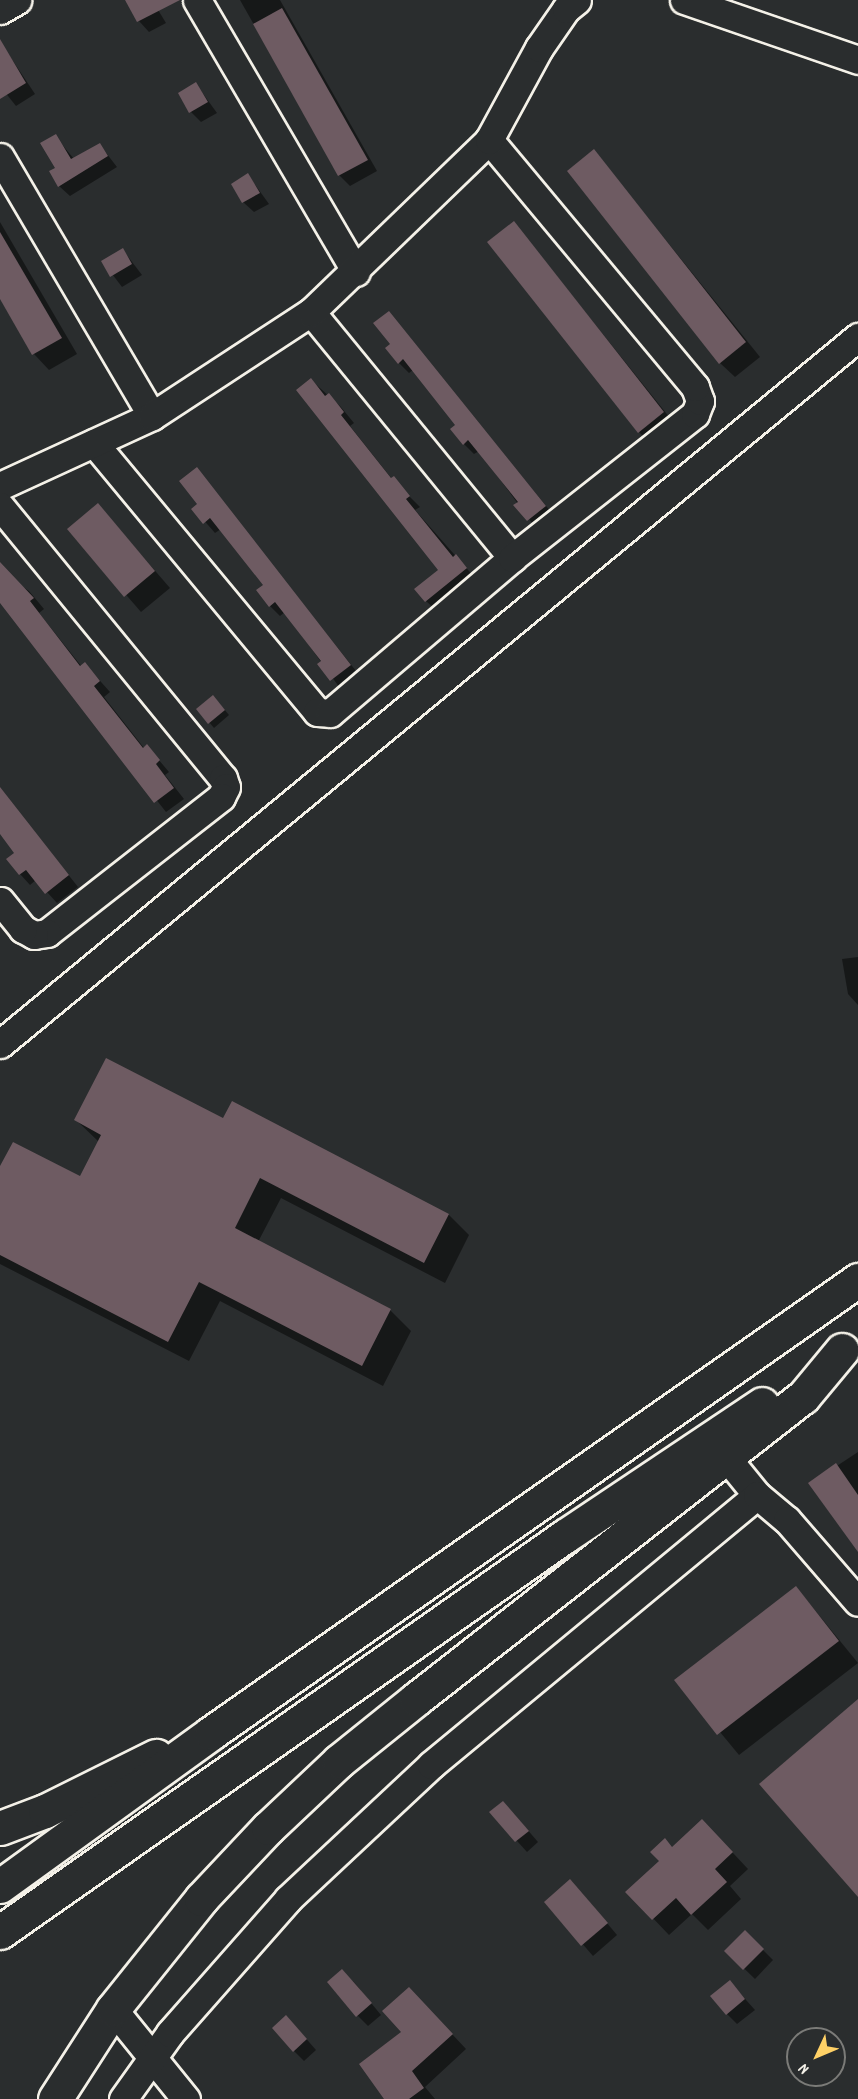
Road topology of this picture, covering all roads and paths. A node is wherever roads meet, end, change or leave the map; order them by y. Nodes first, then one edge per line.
1 (17, 0) edge
2 (198, 0) edge
3 (578, 0) edge
4 (684, 0) edge
5 (0, 10) edge
6 (858, 60) edge
7 (489, 140) junction
8 (0, 157) edge
9 (356, 272) junction
10 (311, 312) junction
11 (858, 337) edge
12 (152, 416) junction
13 (94, 443) junction
14 (0, 486) edge
15 (0, 506) edge
16 (512, 558) junction
17 (0, 902) edge
18 (0, 1044) edge
19 (858, 1280) edge
20 (853, 1345) edge
21 (726, 1457) junction
22 (757, 1495) junction
23 (858, 1602) edge
24 (211, 1733) junction
25 (0, 1828) edge
26 (0, 1886) edge
27 (0, 1932) edge
28 (113, 2009) junction
29 (151, 2056) junction
30 (55, 2099) edge
31 (123, 2099) edge
32 (186, 2099) edge

1 - 5 street
2 - 9 street
3 - 7 street
4 - 6 street
7 - 9 street
7 - 16 street
8 - 12 street
9 - 10 street
10 - 12 street
10 - 16 street
11 - 18 street
12 - 13 street
13 - 14 street
13 - 16 street
15 - 17 street
19 - 24 highway
20 - 21 highway
20 - 27 highway
21 - 22 street
21 - 28 highway
22 - 23 street
22 - 29 street
24 - 25 highway
24 - 26 highway
28 - 29 street
28 - 30 highway
29 - 31 street
29 - 32 street

